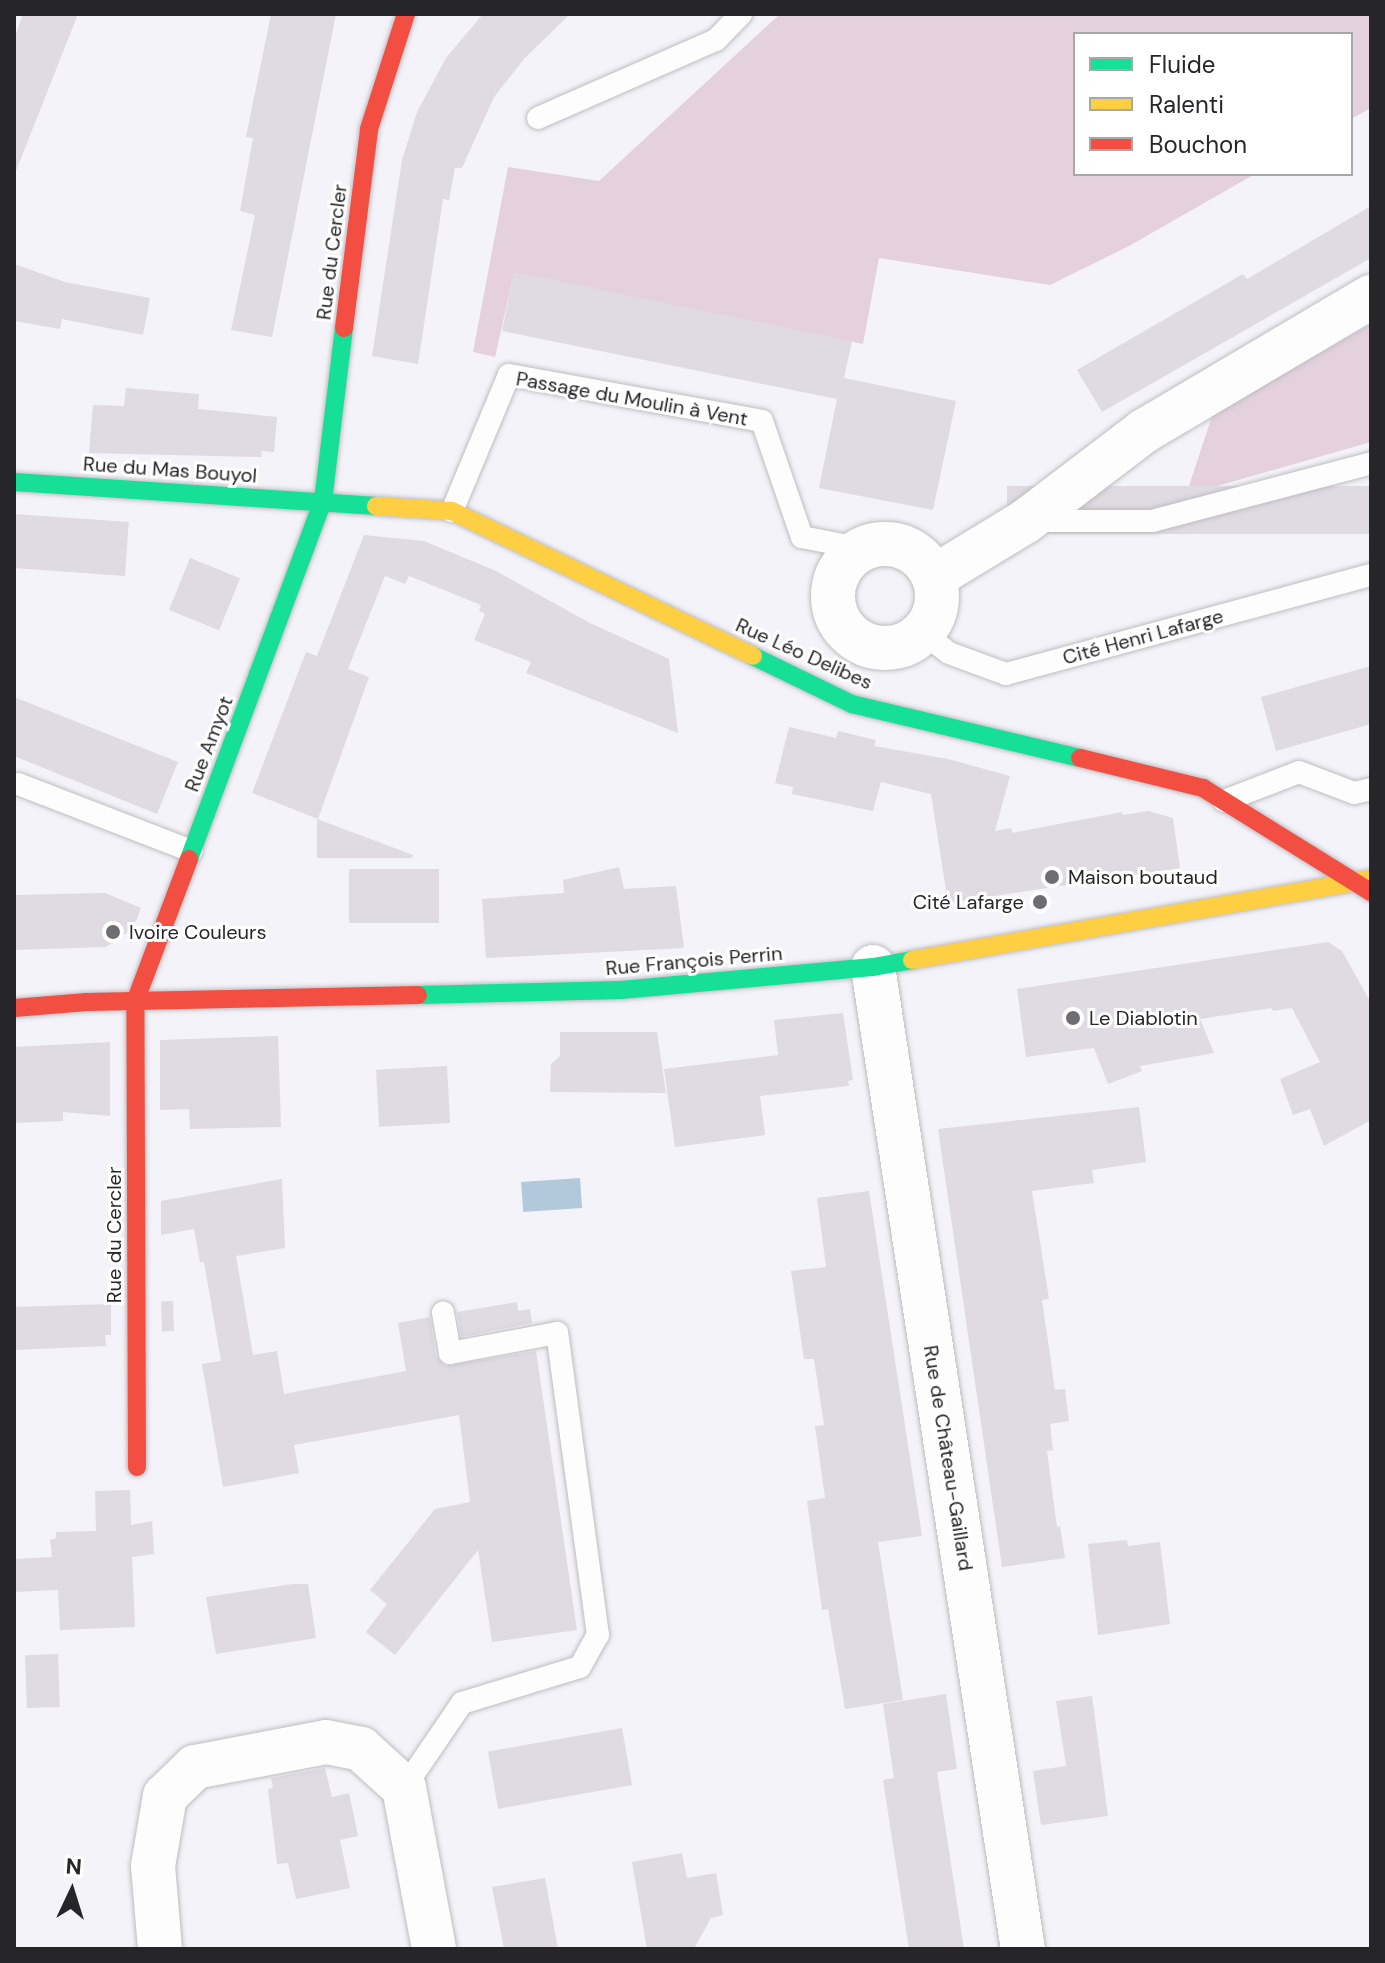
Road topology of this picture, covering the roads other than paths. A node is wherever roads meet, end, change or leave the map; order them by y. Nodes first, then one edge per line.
1 (406, 14) edge
2 (741, 14) edge
3 (538, 118) dead end
4 (1371, 297) edge
5 (1371, 463) edge
6 (14, 482) edge
7 (323, 501) junction
8 (452, 511) junction
9 (1026, 521) junction
10 (863, 549) junction
11 (1371, 575) edge
12 (934, 577) junction
13 (922, 632) junction
14 (869, 646) junction
15 (852, 704) junction
16 (18, 784) dead end
17 (1371, 789) edge
18 (1224, 801) junction
19 (192, 851) junction
20 (1368, 890) edge
21 (873, 967) junction
22 (135, 1002) junction
23 (14, 1008) edge
24 (443, 1313) dead end
25 (137, 1467) dead end
26 (404, 1788) junction
27 (160, 1949) edge
28 (434, 1949) edge
29 (1023, 1949) edge

1 - 7 street, Rue du Cercler
2 - 3 lane
4 - 9 street
5 - 9 lane
6 - 7 street, Rue du Mas Bouyol
7 - 8 street, Rue Léo Delibes
7 - 19 street, Rue Amyot
8 - 10 lane, Passage du Moulin à Vent
8 - 15 street, Rue Léo Delibes
9 - 12 street
10 - 12 street
10 - 14 street
11 - 13 lane, Cité Henri Lafarge
12 - 13 street
13 - 14 street
14 - 15 street
15 - 18 street, Rue Léo Delibes
16 - 19 lane
17 - 18 lane
18 - 20 street, Rue Léo Delibes
19 - 22 street, Rue Amyot
20 - 21 street, Rue François Perrin
21 - 22 street, Rue François Perrin
21 - 29 street, Rue de Château-Gaillard
22 - 23 street, Rue François Perrin
22 - 25 street, Rue du Cercler
24 - 26 lane
26 - 27 street
26 - 28 street

